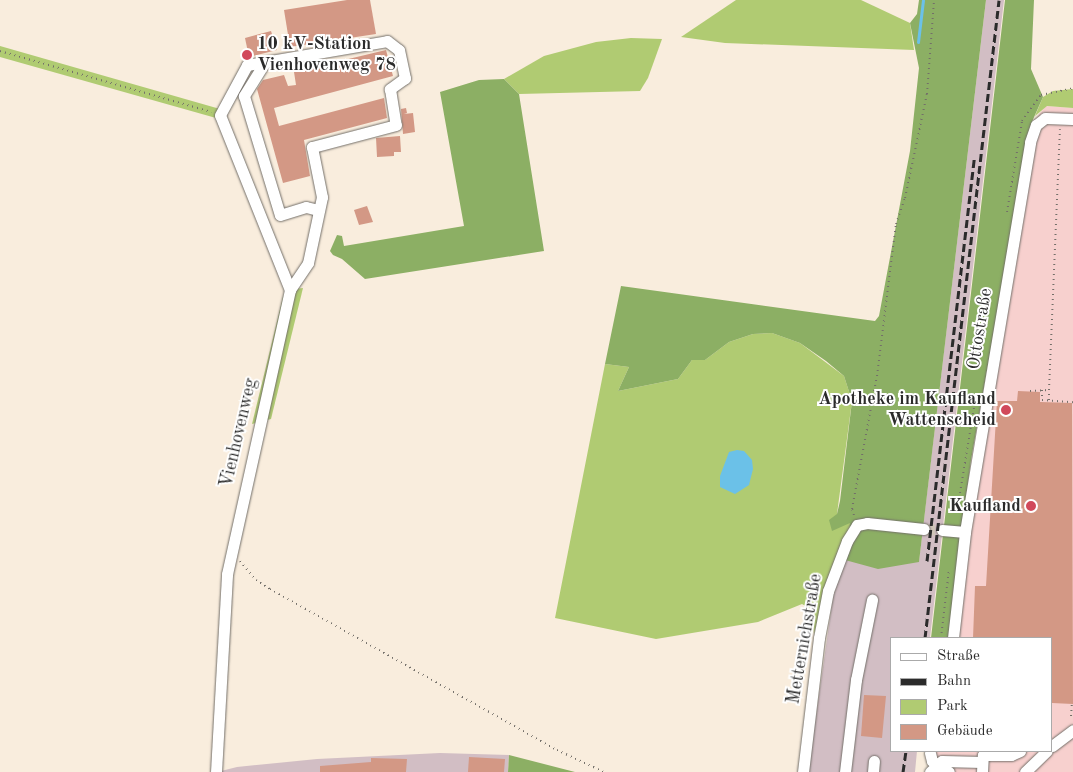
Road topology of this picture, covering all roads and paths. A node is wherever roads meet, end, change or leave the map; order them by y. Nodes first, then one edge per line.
1 (934, 0) edge
2 (0, 51) edge
3 (265, 62) junction
4 (220, 115) junction
5 (1061, 119) junction
6 (1073, 119) edge
7 (318, 210) junction
8 (290, 290) junction
9 (1042, 390) junction
10 (1049, 390) junction
11 (1030, 391) dead end
12 (1049, 401) junction
13 (1073, 402) edge
14 (857, 526) junction
15 (924, 528) tunnel mouth
16 (942, 530) tunnel mouth
17 (965, 532) junction
18 (232, 552) junction
19 (950, 560) dead end
20 (872, 600) dead end
21 (941, 637) edge
22 (953, 637) edge
23 (1072, 704) edge
24 (1071, 716) dead end
25 (1073, 730) edge
26 (1053, 745) edge
27 (931, 752) edge
28 (1018, 752) edge
29 (1036, 756) edge
30 (943, 766) edge
31 (982, 767) edge
32 (216, 772) edge
33 (604, 772) edge
34 (803, 772) edge
35 (845, 772) edge
36 (1025, 772) edge

1 - 14 path
2 - 4 path
3 - 4 street
3 - 7 street
3 - 7 street
4 - 8 street
5 - 6 street, Ottostraße
5 - 10 path
5 - 17 street, Ottostraße
7 - 8 street
8 - 18 street, Vienhovenweg
9 - 10 path
9 - 11 path
9 - 12 path
10 - 12 path
12 - 13 path
14 - 15 street
14 - 34 street, Metternichstraße
16 - 17 street
17 - 22 street, Ottostraße
18 - 32 street, Vienhovenweg
18 - 33 path
19 - 21 path
20 - 35 street
23 - 24 path
25 - 26 street
27 - 30 street
28 - 31 street
29 - 36 street
30 - 31 street

